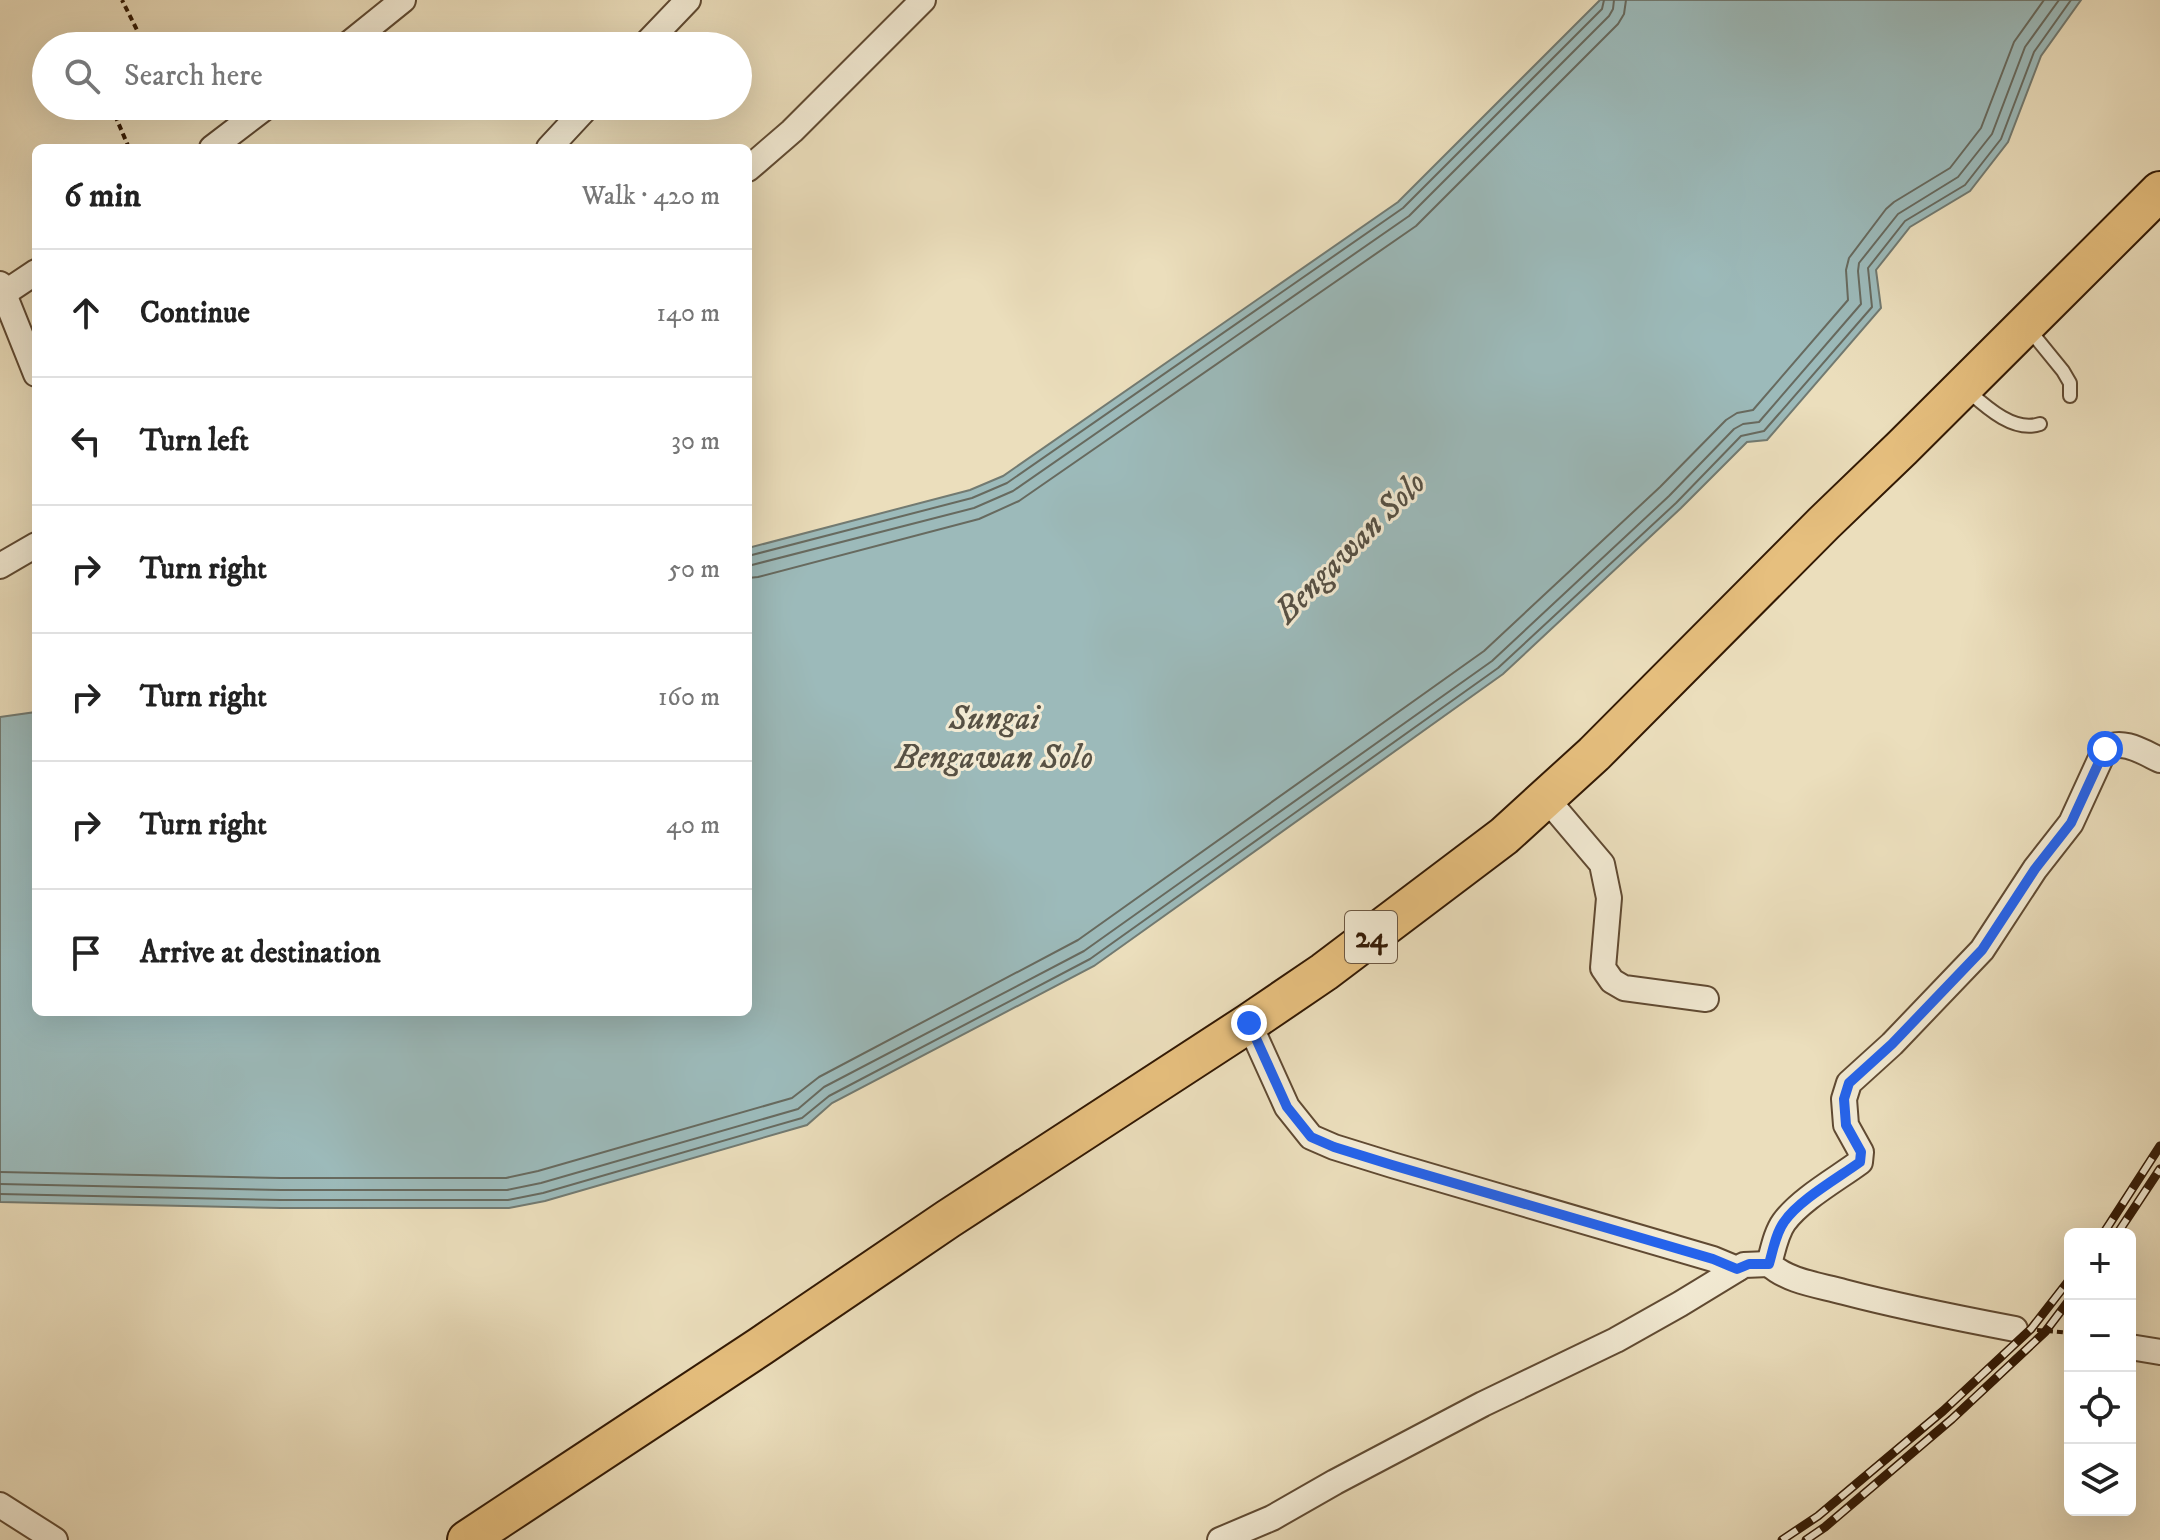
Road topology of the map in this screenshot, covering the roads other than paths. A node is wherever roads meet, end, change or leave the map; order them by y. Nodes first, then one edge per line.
1 (403, 0) edge
2 (688, 0) edge
3 (923, 0) edge
4 (363, 32) edge
5 (657, 32) edge
6 (249, 120) edge
7 (575, 120) edge
8 (217, 144) edge
9 (553, 144) edge
10 (752, 166) edge
11 (2160, 191) edge
12 (32, 274) edge
13 (2, 291) edge
14 (2026, 325) junction
15 (32, 364) edge
16 (1963, 386) junction
17 (2070, 396) dead end
18 (2040, 424) dead end
19 (32, 547) edge
20 (0, 566) edge
21 (2160, 760) edge
22 (1546, 798) junction
23 (1706, 999) dead end
24 (1249, 1023) junction
25 (1769, 1264) junction
26 (1737, 1269) junction
27 (2015, 1329) road end
28 (2136, 1348) edge
29 (2160, 1352) edge
30 (0, 1505) edge
31 (55, 1540) edge
32 (467, 1540) edge
33 (1220, 1540) edge

1 - 4 street
2 - 5 street
3 - 10 street
6 - 8 street
7 - 9 street
11 - 14 highway, 24
12 - 13 street
13 - 15 street
14 - 16 highway, 24
14 - 17 lane
16 - 18 lane
16 - 22 highway, 24
19 - 20 street
21 - 25 street
22 - 23 street
22 - 24 highway, 24
24 - 26 street
24 - 32 highway, 24
25 - 26 street
25 - 27 street
26 - 33 street
28 - 29 street
30 - 31 street

